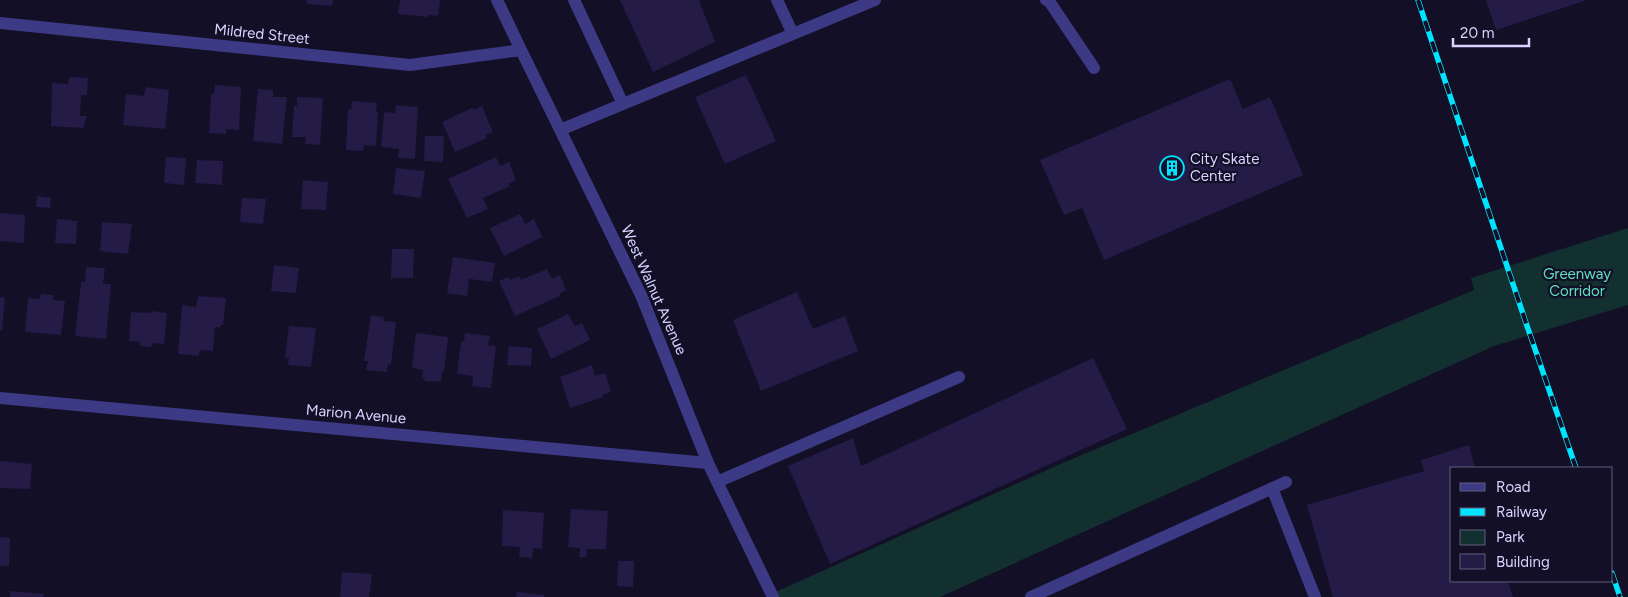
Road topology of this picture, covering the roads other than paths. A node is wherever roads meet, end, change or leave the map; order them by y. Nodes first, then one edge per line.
1 (497, 0) edge
2 (574, 0) edge
3 (777, 0) edge
4 (875, 0) edge
5 (1046, 0) edge
6 (0, 23) edge
7 (793, 34) junction
8 (520, 50) junction
9 (1094, 68) dead end
10 (623, 104) junction
11 (560, 130) junction
12 (959, 377) dead end
13 (0, 398) edge
14 (708, 463) junction
15 (717, 482) junction
16 (1286, 482) dead end
17 (1272, 488) junction
18 (773, 597) edge
19 (1031, 597) edge
20 (1315, 597) edge

1 - 8 street, West Walnut Avenue
2 - 10 street
3 - 7 street
4 - 7 street
5 - 9 street
6 - 8 street, Mildred Street
7 - 10 street
8 - 11 street, West Walnut Avenue
10 - 11 street
11 - 14 street, West Walnut Avenue
12 - 15 street
13 - 14 street, Marion Avenue
14 - 15 street, West Walnut Avenue
15 - 18 street, West Walnut Avenue
16 - 17 street
17 - 19 street
17 - 20 street

